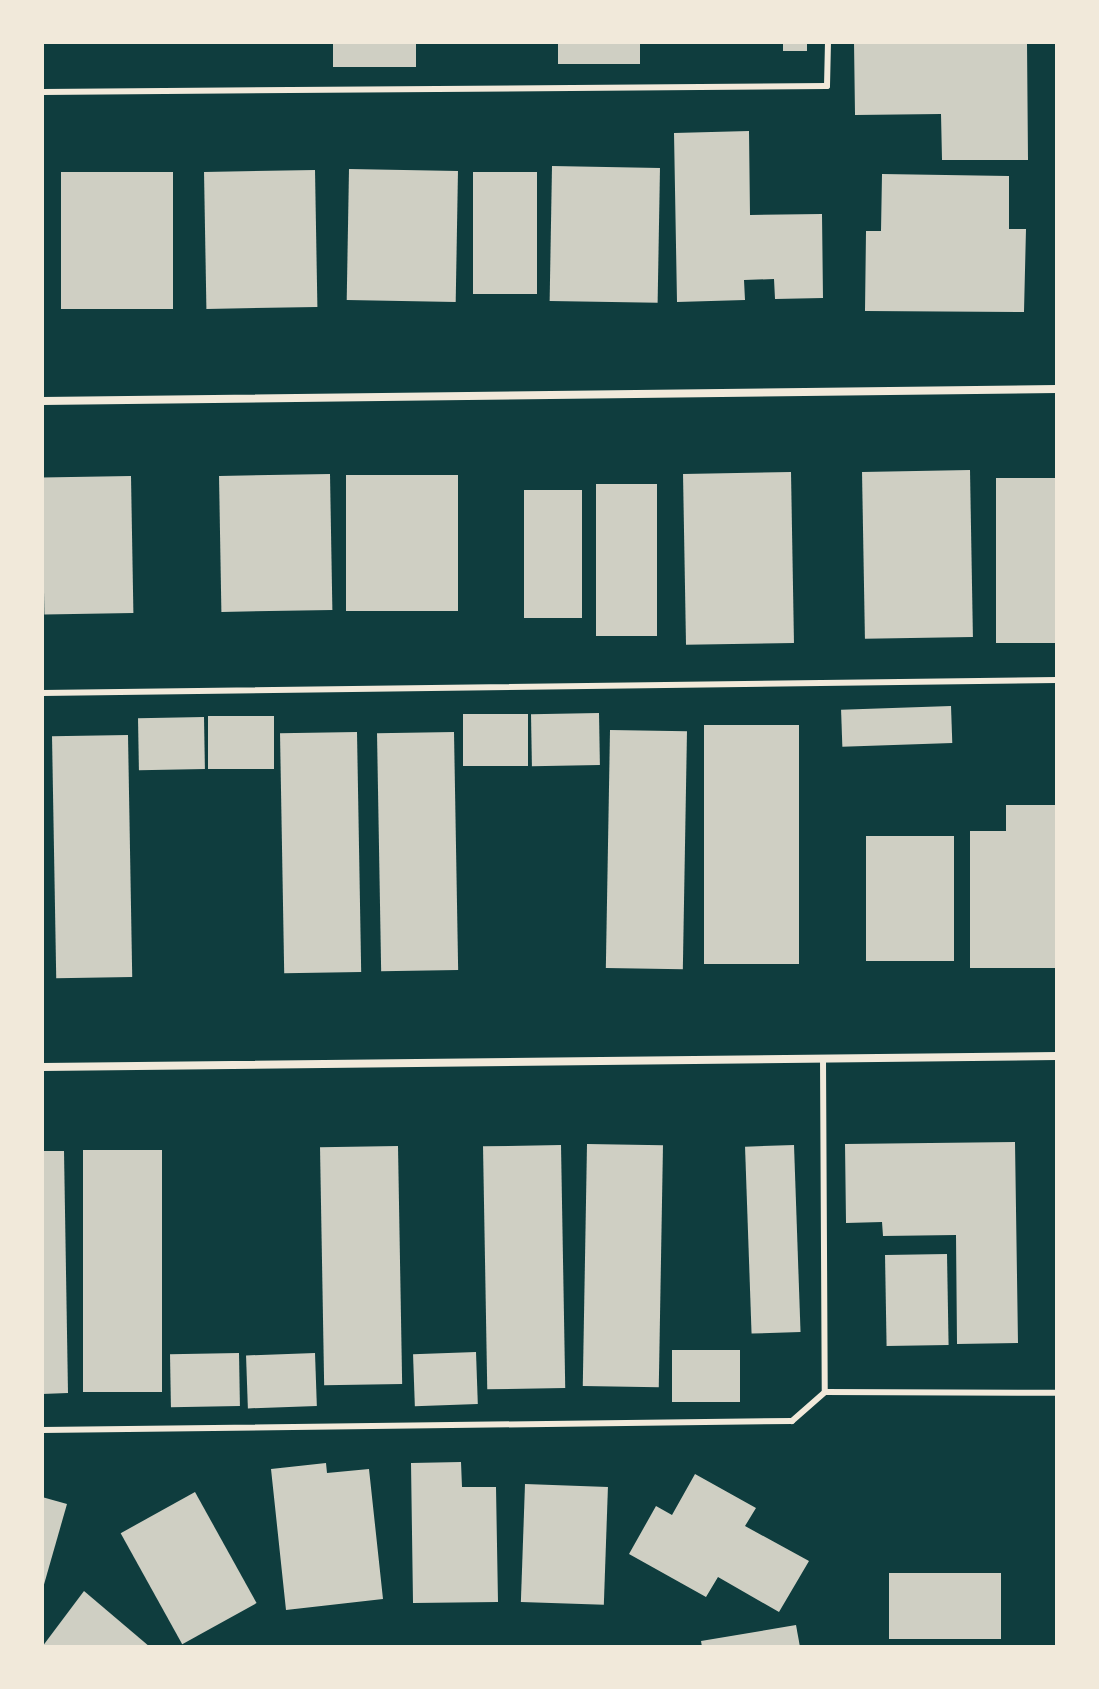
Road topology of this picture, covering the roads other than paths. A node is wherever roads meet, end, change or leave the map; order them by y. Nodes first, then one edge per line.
1 (828, 42) edge
2 (42, 92) edge
3 (1057, 389) edge
4 (42, 401) edge
5 (1057, 680) edge
6 (42, 693) edge
7 (1057, 1056) edge
8 (823, 1059) junction
9 (42, 1067) edge
10 (825, 1392) junction
11 (1057, 1393) edge
12 (42, 1430) edge

1 - 2 lane
3 - 4 street
5 - 6 lane
7 - 8 street
8 - 9 street
8 - 10 lane
10 - 11 lane
10 - 12 lane

